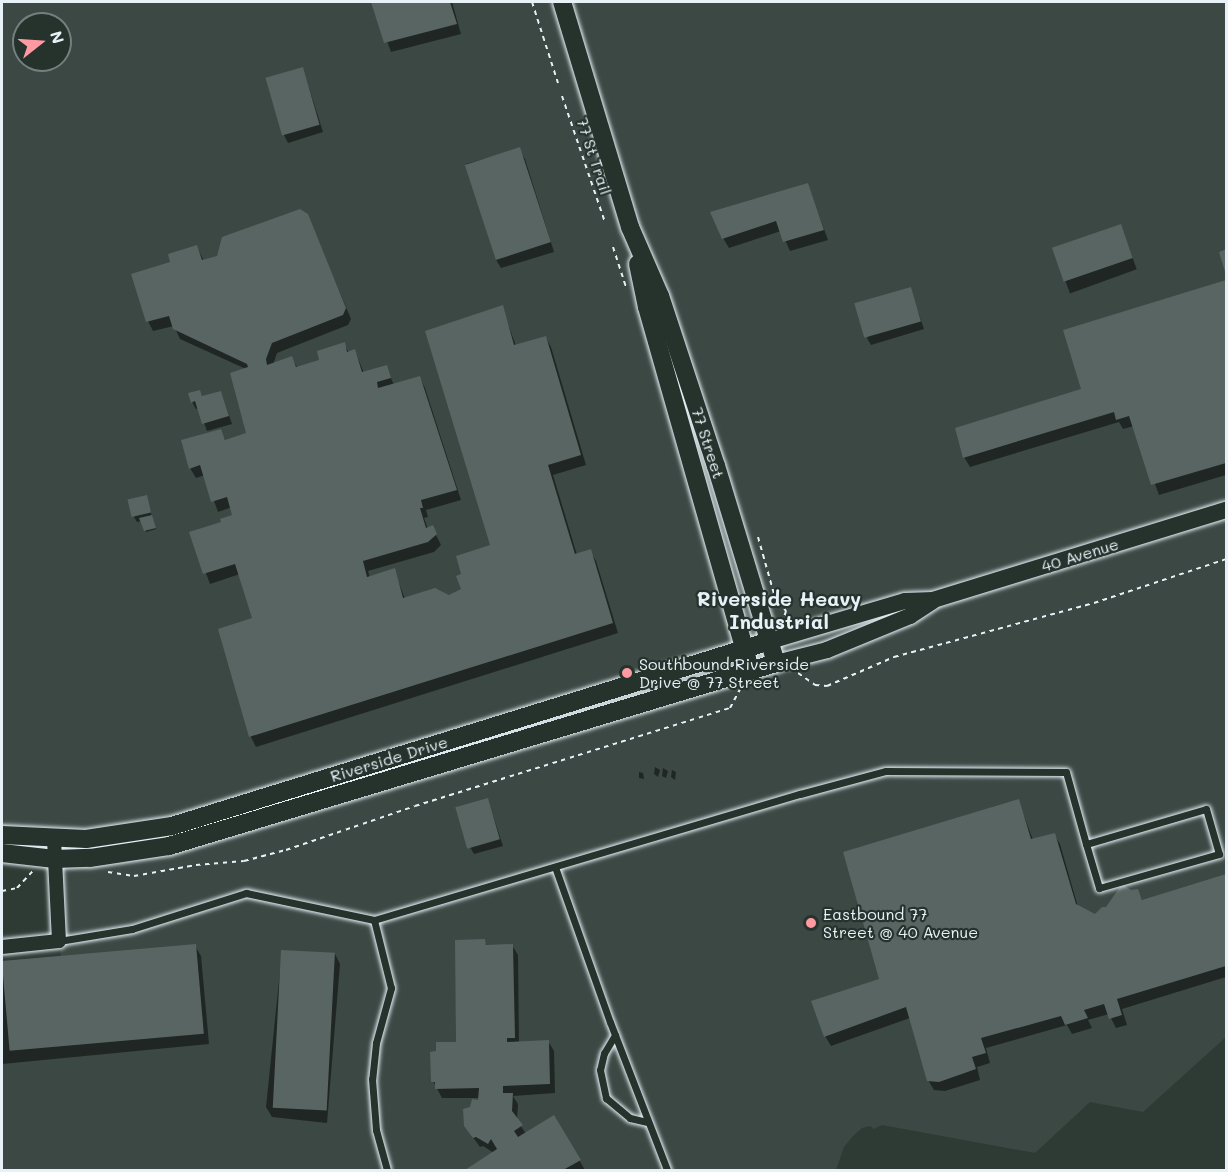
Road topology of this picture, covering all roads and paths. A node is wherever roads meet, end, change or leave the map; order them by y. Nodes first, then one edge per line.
1 (532, 2) edge
2 (562, 2) edge
3 (558, 83) dead end
4 (562, 96) dead end
5 (605, 222) dead end
6 (630, 227) junction
7 (1227, 510) edge
8 (758, 537) dead end
9 (1227, 560) edge
10 (933, 600) junction
11 (782, 624) dead end
12 (770, 641) junction
13 (744, 649) junction
14 (776, 663) junction
15 (795, 671) dead end
16 (746, 677) junction
17 (2, 834) edge
18 (54, 839) junction
19 (1086, 844) junction
20 (2, 853) edge
21 (55, 859) junction
22 (555, 867) junction
23 (34, 869) dead end
24 (99, 873) dead end
25 (2, 891) edge
26 (374, 920) junction
27 (59, 940) junction
28 (2, 947) edge
29 (615, 1035) junction
30 (648, 1122) junction
31 (387, 1170) edge
32 (667, 1170) edge

1 - 3 path
2 - 6 main road, 77 Street
4 - 5 path, 77 St Trail
6 - 12 main road, 77 Street
6 - 13 main road, 77 Street
7 - 10 street, 40 Avenue
8 - 11 path
9 - 15 path
10 - 12 street, 40 Avenue
10 - 14 street, 40 Avenue
12 - 13 main road, Riverside Drive
12 - 14 main road, 77 Street
13 - 16 main road, 77 Street
13 - 18 main road, Riverside Drive
14 - 16 main road, 40 Avenue
16 - 21 main road, Riverside Drive
16 - 24 path
17 - 18 main road, Riverside Drive
18 - 21 street
19 - 19 lane
19 - 22 lane
20 - 21 main road, Riverside Drive
21 - 27 street
22 - 26 lane
22 - 29 lane
23 - 25 path
26 - 27 lane
26 - 31 lane
27 - 28 street
29 - 30 lane
29 - 30 lane
30 - 32 lane

